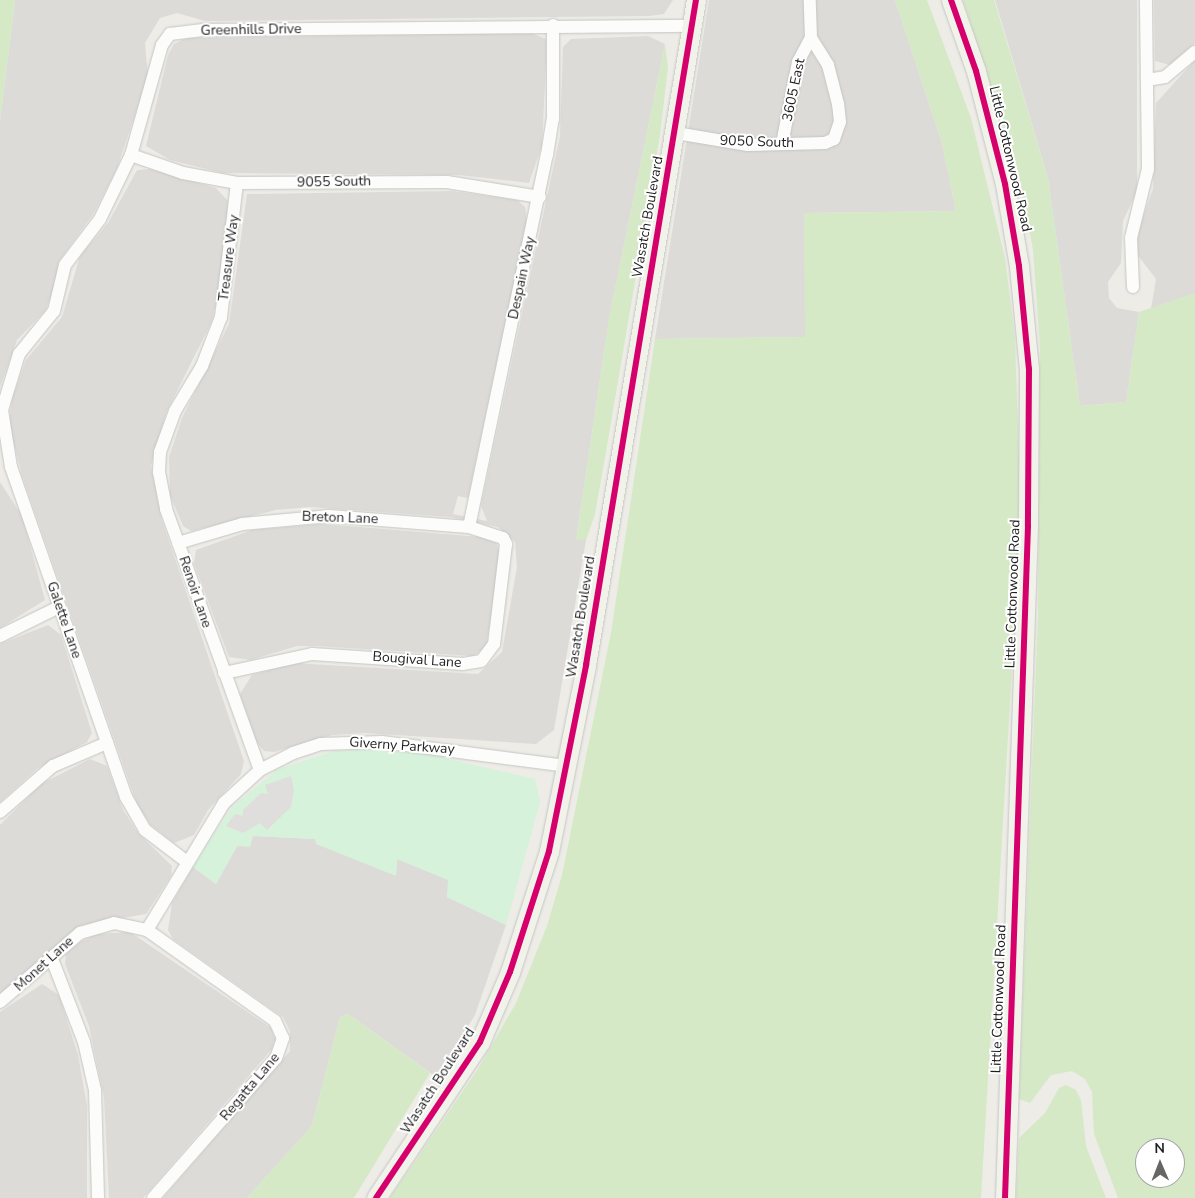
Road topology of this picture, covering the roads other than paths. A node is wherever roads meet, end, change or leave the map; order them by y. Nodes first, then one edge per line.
1 (696, 0) edge
2 (810, 0) edge
3 (951, 0) edge
4 (1146, 0) edge
5 (553, 25) junction
6 (693, 26) junction
7 (811, 38) junction
8 (1195, 52) edge
9 (1147, 80) junction
10 (676, 133) junction
11 (836, 136) joint
12 (782, 144) junction
13 (131, 155) junction
14 (237, 183) junction
15 (540, 197) junction
16 (1133, 287) dead end
17 (19, 354) joint
18 (175, 411) joint
19 (5, 469) edge
20 (469, 527) junction
21 (503, 538) joint
22 (178, 543) junction
23 (59, 607) junction
24 (0, 636) edge
25 (224, 674) junction
26 (107, 743) junction
27 (567, 766) junction
28 (260, 770) junction
29 (0, 812) edge
30 (187, 862) junction
31 (147, 930) junction
32 (52, 959) junction
33 (0, 1002) edge
34 (98, 1198) edge
35 (154, 1198) edge
36 (376, 1198) edge
37 (1005, 1198) edge

1 - 6 main road, Wasatch Boulevard
2 - 7 street, 3605 East
3 - 37 main road, Little Cottonwood Road
4 - 9 street
5 - 6 street, Greenhills Drive
5 - 13 street, Greenhills Drive
5 - 15 street, Despain Way
6 - 10 main road, Wasatch Boulevard
7 - 11 street, 3605 East
7 - 12 street, 3605 East
8 - 9 street
9 - 16 street
10 - 12 street, 9050 South
10 - 27 main road, Wasatch Boulevard
11 - 12 street, 9050 South
13 - 14 street, 9055 South
13 - 17 street, Greenhills Drive
14 - 15 street, 9055 South
14 - 18 street, Treasure Way
15 - 20 street, Despain Way
17 - 19 street, Galette Lane
18 - 22 street, Renoir Lane
19 - 23 street, Galette Lane
20 - 21 street, Breton Lane
20 - 22 street, Breton Lane
21 - 25 street, Bougival Lane
22 - 25 street, Renoir Lane
23 - 24 street
23 - 26 street, Galette Lane
25 - 28 street, Renoir Lane
26 - 29 street
26 - 30 street, Galette Lane
27 - 28 street, Giverny Parkway
27 - 36 main road, Wasatch Boulevard
28 - 30 street, Giverny Parkway
30 - 31 street, Giverny Parkway
31 - 32 street, Monet Lane
31 - 35 street, Regatta Lane
32 - 33 street, Monet Lane
32 - 34 street

